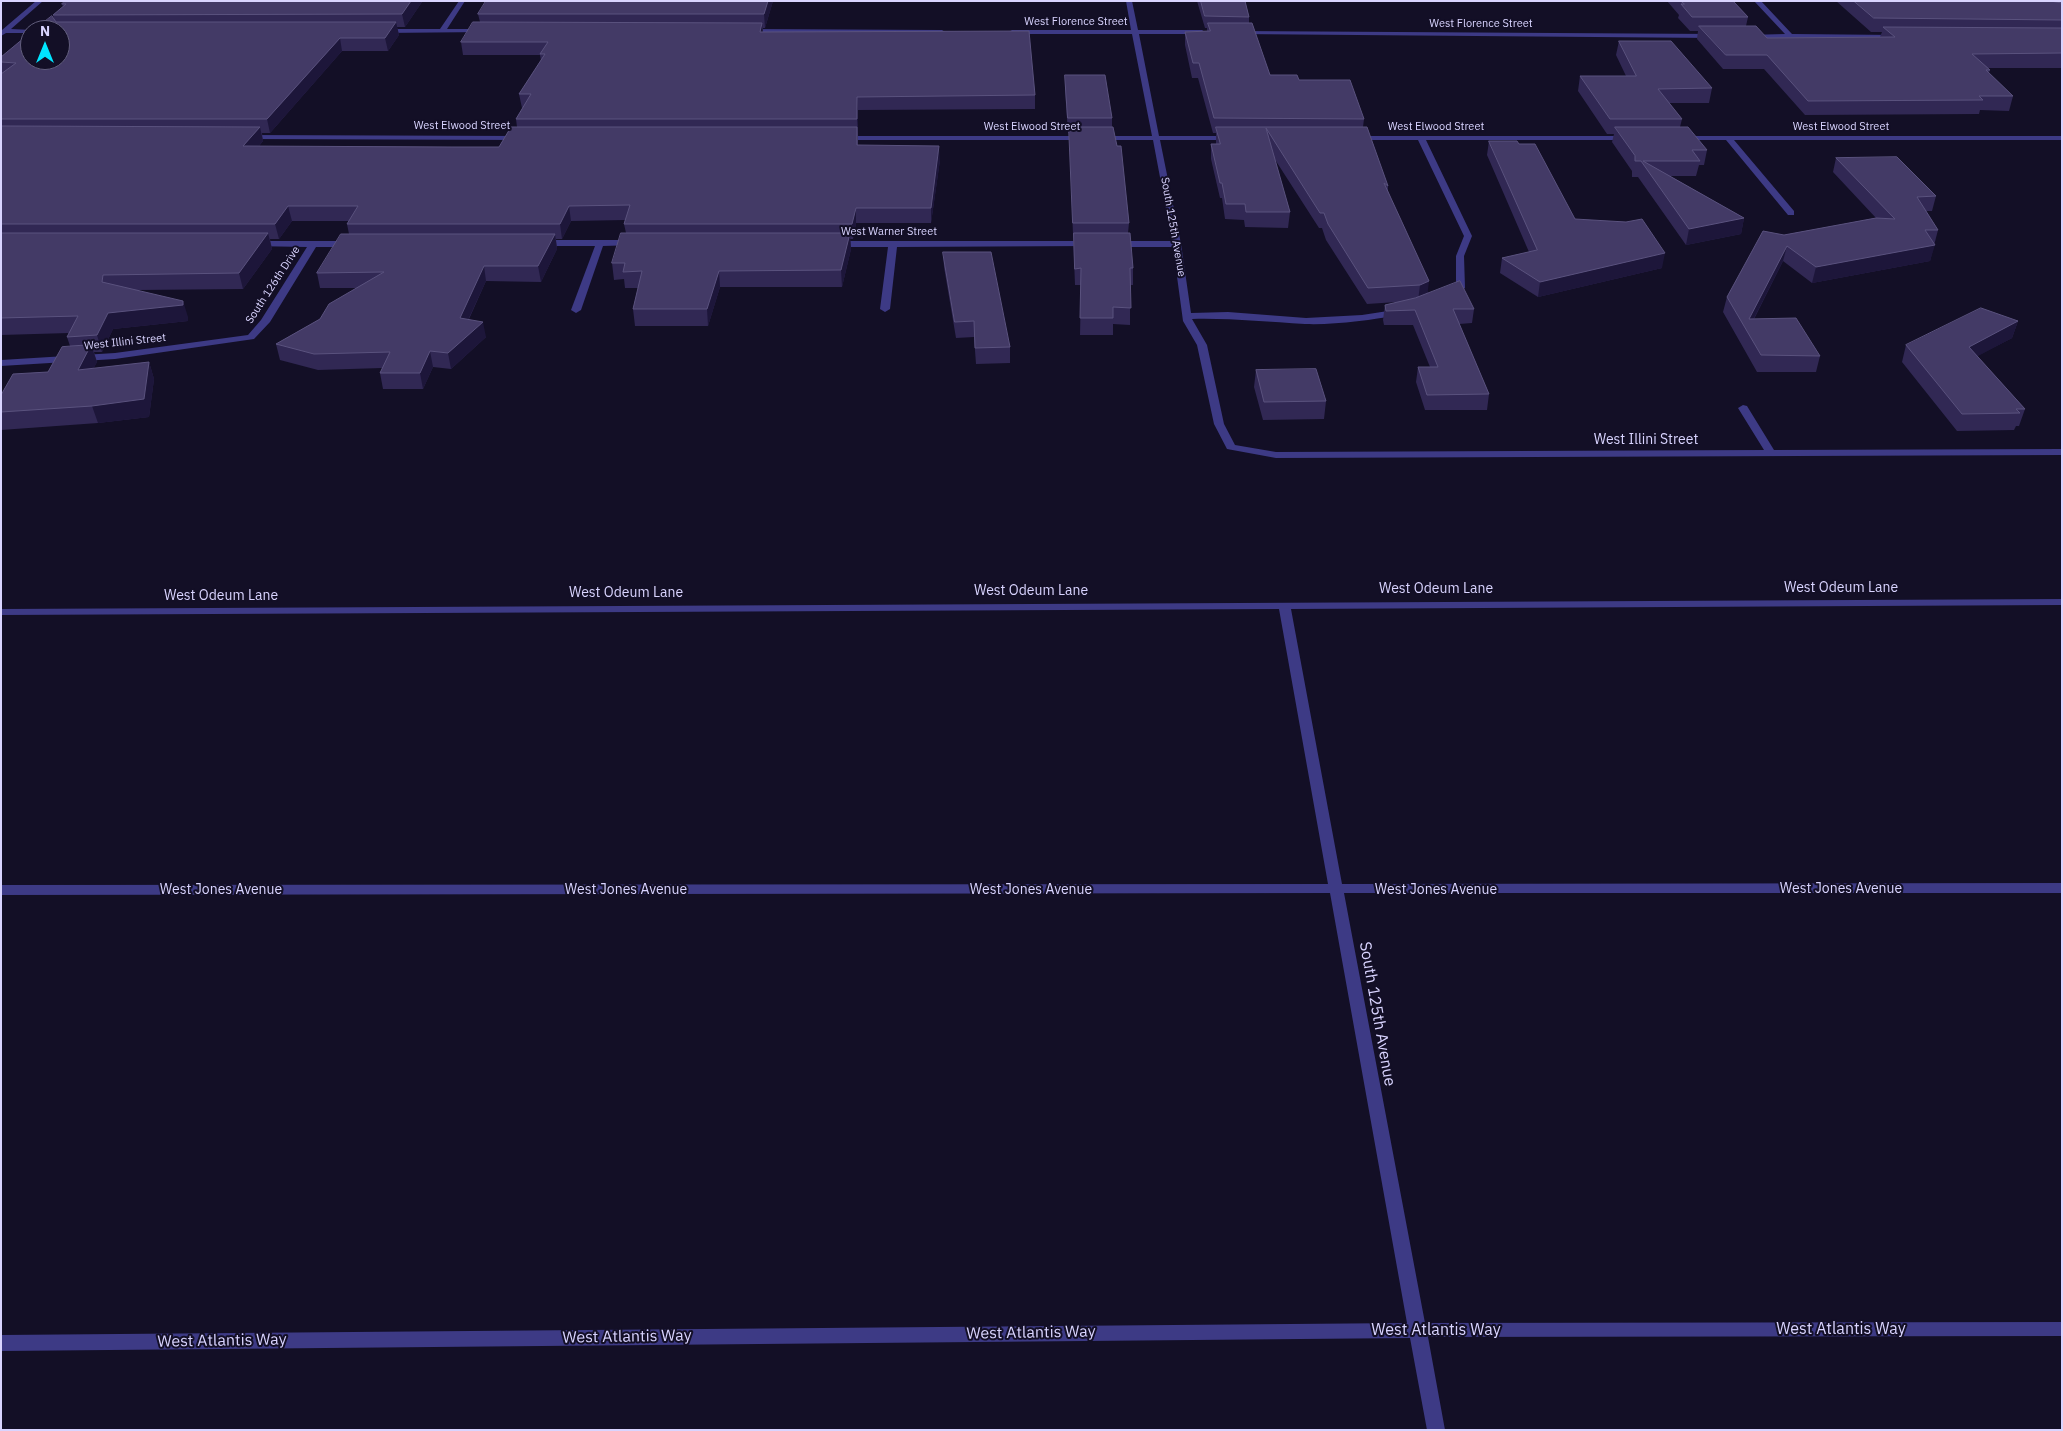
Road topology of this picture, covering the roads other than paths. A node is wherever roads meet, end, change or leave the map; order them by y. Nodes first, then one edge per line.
1 (40, 1) edge
2 (462, 1) edge
3 (1129, 1) edge
4 (1757, 1) edge
5 (20, 31) edge
6 (374, 31) edge
7 (442, 31) junction
8 (492, 31) edge
9 (739, 31) edge
10 (3, 32) edge
11 (946, 32) edge
12 (1006, 32) edge
13 (1134, 32) junction
14 (1214, 32) edge
15 (1234, 33) edge
16 (1720, 36) edge
17 (1740, 36) edge
18 (1790, 36) junction
19 (1906, 36) edge
20 (240, 138) edge
21 (529, 138) edge
22 (837, 138) edge
23 (1156, 138) junction
24 (1244, 138) edge
25 (1343, 138) edge
26 (1421, 138) junction
27 (1639, 138) edge
28 (1668, 138) edge
29 (1728, 138) junction
30 (2062, 138) edge
31 (1791, 214) dead end
32 (600, 243) junction
33 (639, 243) edge
34 (245, 244) edge
35 (313, 244) junction
36 (363, 244) edge
37 (531, 244) edge
38 (824, 244) edge
39 (893, 244) junction
40 (1099, 244) edge
41 (1108, 244) edge
42 (1177, 244) junction
43 (1446, 297) edge
44 (885, 309) dead end
45 (576, 310) dead end
46 (1410, 311) edge
47 (1187, 316) junction
48 (252, 337) joint
49 (1, 363) edge
50 (1743, 408) dead end
51 (1231, 447) joint
52 (2062, 452) edge
53 (1771, 453) junction
54 (2062, 602) edge
55 (1284, 605) junction
56 (1, 612) edge
57 (2062, 888) edge
58 (1, 890) edge
59 (1336, 890) junction
60 (2062, 1329) edge
61 (1418, 1330) junction
62 (1, 1343) edge
63 (1436, 1430) edge

1 - 10 street
2 - 7 street
3 - 13 street, South 125th Avenue
4 - 18 street
5 - 10 street
6 - 7 street
7 - 8 street
9 - 11 street
12 - 13 street, West Florence Street
13 - 14 street, West Florence Street
13 - 23 street, South 125th Avenue
15 - 16 street, West Florence Street
17 - 18 street
18 - 19 street
20 - 21 street, West Elwood Street
22 - 23 street, West Elwood Street
23 - 24 street, West Elwood Street
23 - 42 street, South 125th Avenue
25 - 26 street, West Elwood Street
26 - 27 street, West Elwood Street
26 - 43 street
28 - 29 street, West Elwood Street
29 - 30 street, West Elwood Street
29 - 31 street
32 - 33 street
32 - 37 street
32 - 45 street
34 - 35 street
35 - 36 street
35 - 48 street, South 126th Drive
38 - 39 street, West Warner Street
39 - 40 street, West Warner Street
39 - 44 street
41 - 42 street
42 - 47 street, South 125th Avenue
46 - 47 street
47 - 51 street, South 125th Avenue
48 - 49 street, West Illini Street
50 - 53 street
51 - 53 street, West Illini Street
52 - 53 street, West Illini Street
54 - 55 street, West Odeum Lane
55 - 56 street, West Odeum Lane
55 - 59 street, South 125th Avenue
57 - 59 street, West Jones Avenue
58 - 59 street, West Jones Avenue
59 - 61 street, South 125th Avenue
60 - 61 street, West Atlantis Way
61 - 62 street, West Atlantis Way
61 - 63 street, South 125th Avenue

